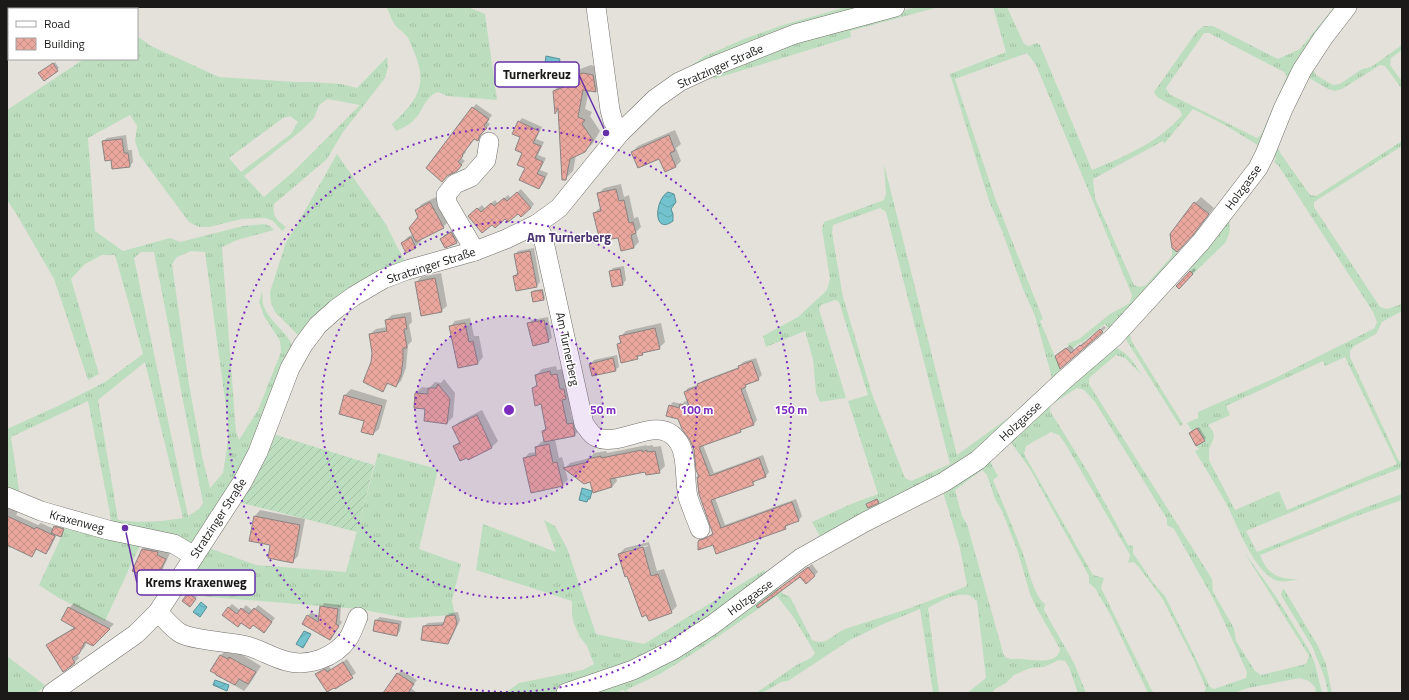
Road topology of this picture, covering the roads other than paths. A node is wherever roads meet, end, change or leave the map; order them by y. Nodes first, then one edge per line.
1 (596, 7) edge
2 (895, 7) edge
3 (1347, 7) edge
4 (620, 133) junction
5 (489, 142) dead end
6 (537, 224) junction
7 (475, 251) junction
8 (7, 497) edge
9 (700, 528) dead end
10 (194, 556) junction
11 (158, 612) junction
12 (358, 617) dead end
13 (52, 693) edge
14 (566, 693) edge

1 - 4 street
2 - 4 street, Stratzinger Straße
3 - 14 street, Holzgasse
4 - 6 street, Stratzinger Straße
5 - 7 street
6 - 7 street, Stratzinger Straße
6 - 9 street, Am Turnerberg
7 - 10 street, Stratzinger Straße
8 - 10 street, Kraxenweg
10 - 11 street, Stratzinger Straße
11 - 12 street
11 - 13 street, Stratzinger Straße

